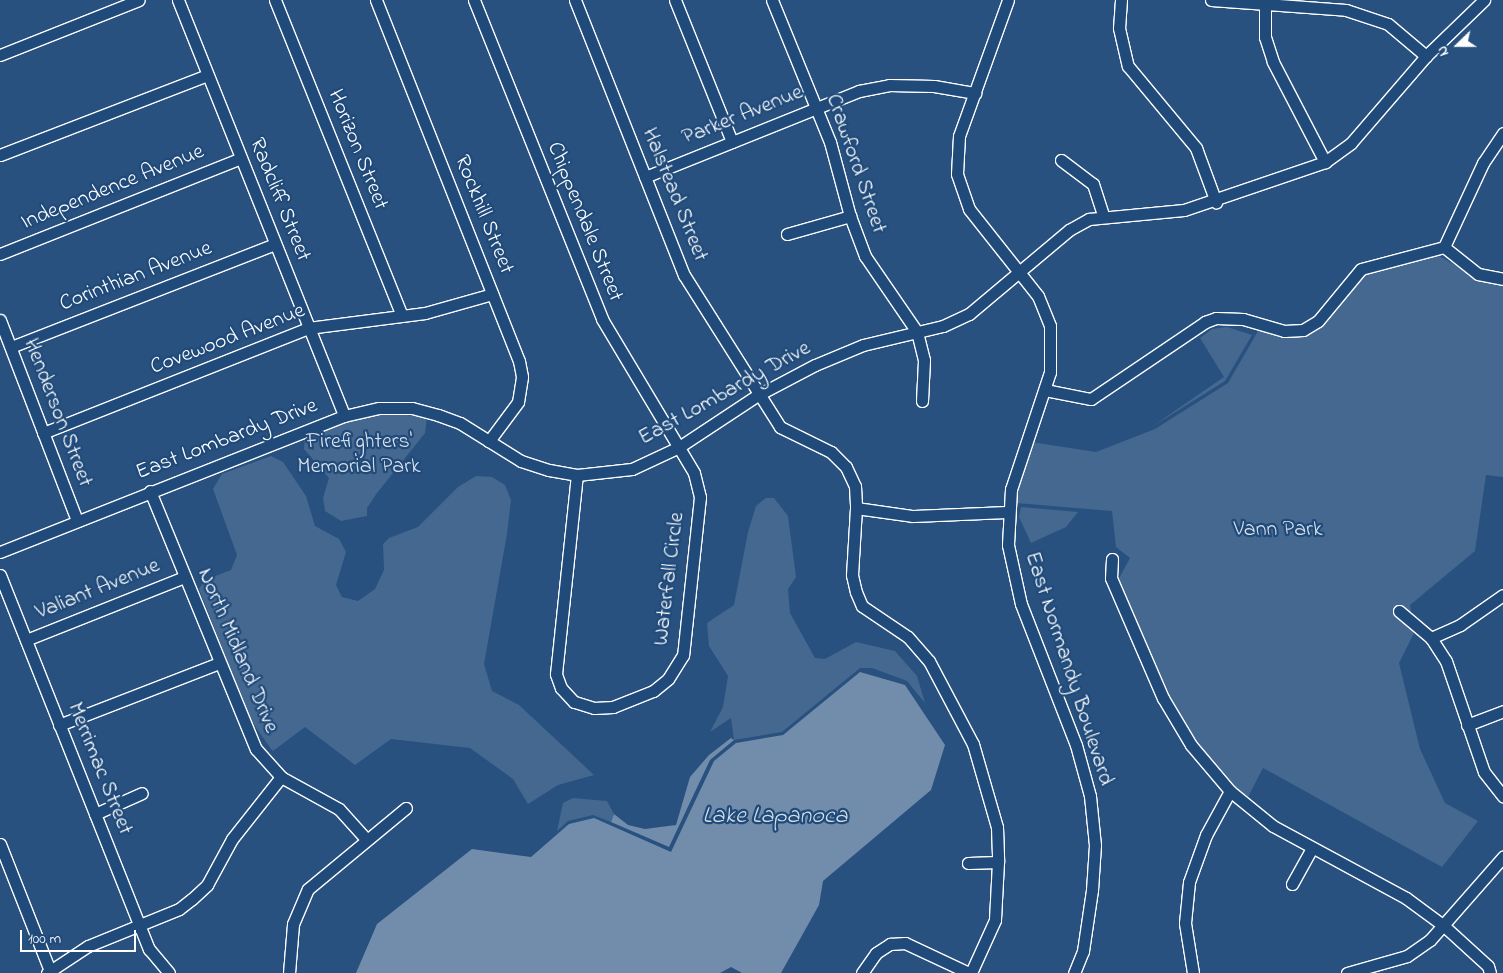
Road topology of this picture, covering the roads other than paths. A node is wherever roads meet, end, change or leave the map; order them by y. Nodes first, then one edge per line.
1 (139, 0) edge
2 (178, 0) edge
3 (276, 0) edge
4 (376, 0) edge
5 (474, 0) edge
6 (575, 0) edge
7 (675, 0) edge
8 (772, 0) edge
9 (1008, 0) edge
10 (1121, 0) edge
11 (1211, 0) edge
12 (1484, 0) edge
13 (1265, 5) junction
14 (0, 55) edge
15 (1426, 56) junction
16 (207, 75) junction
17 (975, 93) junction
18 (816, 108) junction
19 (1503, 133) edge
20 (732, 142) junction
21 (0, 155) edge
22 (241, 158) junction
23 (1061, 160) dead end
24 (1325, 162) junction
25 (645, 177) junction
26 (1216, 202) junction
27 (1103, 215) junction
28 (850, 216) junction
29 (787, 234) dead end
30 (275, 244) junction
31 (1444, 246) junction
32 (0, 254) edge
33 (1020, 274) junction
34 (1503, 279) edge
35 (492, 294) junction
36 (401, 314) junction
37 (0, 320) edge
38 (308, 328) junction
39 (918, 332) junction
40 (11, 348) junction
41 (1045, 390) junction
42 (758, 394) junction
43 (922, 401) dead end
44 (344, 416) junction
45 (43, 433) junction
46 (489, 441) junction
47 (679, 447) junction
48 (577, 475) junction
49 (150, 491) junction
50 (856, 508) junction
51 (1007, 512) junction
52 (77, 521) junction
53 (0, 552) edge
54 (1112, 559) dead end
55 (0, 575) edge
56 (184, 577) junction
57 (1503, 595) edge
58 (1400, 611) dead end
59 (1431, 638) junction
60 (26, 640) junction
61 (219, 663) junction
62 (1503, 711) edge
63 (60, 725) junction
64 (1468, 725) junction
65 (281, 778) junction
66 (1230, 791) junction
67 (142, 793) dead end
68 (1503, 796) edge
69 (406, 808) dead end
70 (95, 814) junction
71 (366, 839) junction
72 (0, 844) edge
73 (1312, 848) junction
74 (1503, 857) edge
75 (998, 862) junction
76 (968, 863) dead end
77 (1292, 884) dead end
78 (139, 925) junction
79 (1444, 926) junction
80 (48, 972) edge
81 (288, 972) edge
82 (169, 973) edge
83 (862, 973) edge
84 (970, 973) edge
85 (1074, 973) edge
86 (1193, 973) edge
87 (1347, 973) edge
88 (1490, 973) edge

1 - 14 street
2 - 16 street, Radcliff Street
3 - 36 street, Horizon Street
4 - 35 street, Rockhill Street
5 - 47 street, Chippendale Street
6 - 25 street, Halstead Street
7 - 20 street
8 - 18 street, Crawford Street
9 - 17 street, East Normandy Boulevard
10 - 26 street
11 - 13 street
12 - 15 street, East Lombardy Drive
13 - 15 street
13 - 24 street
15 - 24 street, East Lombardy Drive
16 - 21 street
16 - 22 street, Radcliff Street
17 - 18 street, Parker Avenue
17 - 33 street, East Normandy Boulevard
18 - 20 street, Parker Avenue
18 - 28 street, Crawford Street
19 - 31 street
20 - 25 street, Parker Avenue
22 - 30 street, Radcliff Street
22 - 32 street, Independence Avenue
23 - 27 street
24 - 26 street, East Lombardy Drive
25 - 42 street, Halstead Street
26 - 27 street, East Lombardy Drive
27 - 33 street, East Lombardy Drive
28 - 29 street
28 - 39 street, Crawford Street
30 - 38 street, Radcliff Street
30 - 40 street, Corinthian Avenue
31 - 34 street
31 - 41 street
33 - 39 street, East Lombardy Drive
33 - 41 street, East Normandy Boulevard
35 - 36 street, Covewood Avenue
35 - 46 street, Rockhill Street
36 - 38 street, Covewood Avenue
37 - 40 street, Henderson Street
38 - 44 street, Radcliff Street
38 - 45 street, Covewood Avenue
39 - 42 street, East Lombardy Drive
39 - 43 street
40 - 45 street, Henderson Street
41 - 51 street, East Normandy Boulevard
42 - 47 street, East Lombardy Drive
42 - 50 street, Halstead Street
44 - 46 street, East Lombardy Drive
44 - 49 street, East Lombardy Drive
45 - 52 street, Henderson Street
46 - 48 street, East Lombardy Drive
47 - 48 street, East Lombardy Drive
47 - 48 street, Waterfall Circle
49 - 52 street, East Lombardy Drive
49 - 56 street, North Midland Drive
50 - 51 street
50 - 75 street, Halstead Street
51 - 85 street, East Normandy Boulevard
52 - 53 street, East Lombardy Drive
54 - 66 street
55 - 60 street, Merrimac Street
56 - 60 street, Valiant Avenue
56 - 61 street, North Midland Drive
57 - 59 street
58 - 59 street
59 - 64 street
60 - 63 street, Merrimac Street
61 - 63 street
61 - 65 street, North Midland Drive
62 - 64 street
63 - 70 street, Merrimac Street
64 - 68 street
65 - 71 street, North Midland Drive
65 - 78 street
66 - 73 street
66 - 86 street
67 - 70 street
69 - 71 street
70 - 78 street, Merrimac Street
71 - 81 street
72 - 80 street
73 - 77 street
73 - 79 street
74 - 79 street
75 - 76 street
75 - 84 street, Halstead Street
78 - 80 street
78 - 82 street, Merrimac Street
79 - 87 street
79 - 88 street
83 - 84 street

